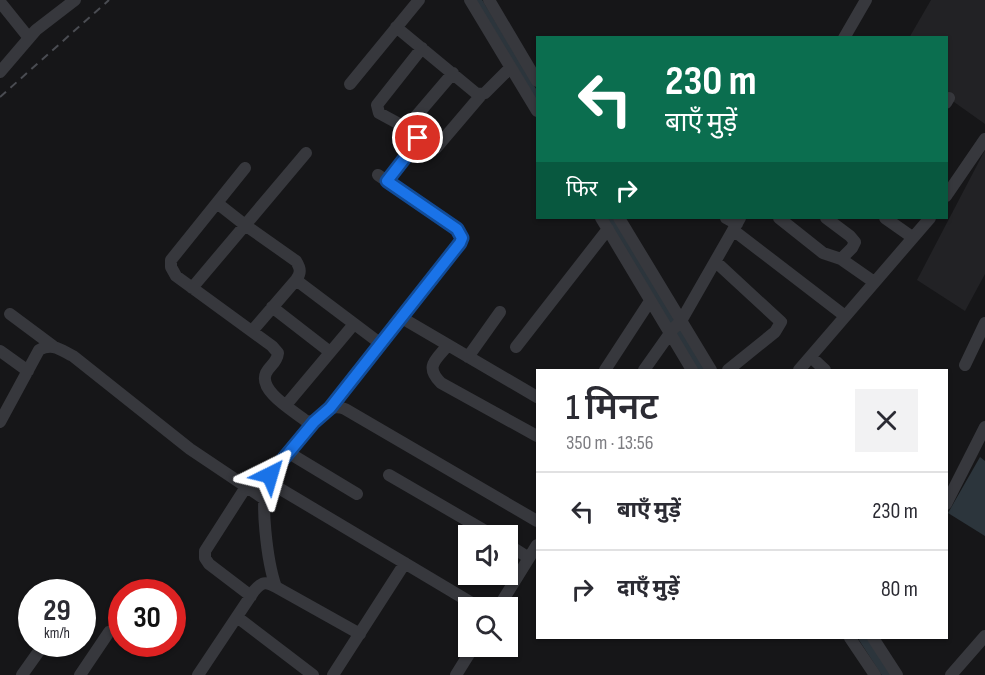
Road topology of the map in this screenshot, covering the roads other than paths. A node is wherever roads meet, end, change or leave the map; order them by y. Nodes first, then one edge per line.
1 (75, 0) edge
2 (419, 0) edge
3 (470, 0) edge
4 (489, 0) edge
5 (866, 0) edge
6 (0, 2) edge
7 (396, 27) junction
8 (845, 36) edge
9 (29, 38) junction
10 (422, 48) junction
11 (510, 68) junction
12 (0, 72) edge
13 (453, 73) junction
14 (536, 79) edge
15 (350, 84) dead end
16 (482, 94) junction
17 (536, 109) edge
18 (406, 128) junction
19 (985, 139) edge
20 (436, 148) dead end
21 (306, 153) dead end
22 (245, 168) dead end
23 (948, 193) edge
24 (217, 202) junction
25 (602, 219) edge
26 (620, 219) edge
27 (780, 219) edge
28 (827, 219) edge
29 (886, 219) edge
30 (929, 219) edge
31 (734, 222) edge
32 (245, 225) junction
33 (608, 229) junction
34 (912, 237) junction
35 (841, 259) junction
36 (716, 262) junction
37 (296, 280) junction
38 (874, 282) junction
39 (192, 288) junction
40 (650, 301) junction
41 (272, 307) junction
42 (500, 312) dead end
43 (10, 314) dead end
44 (845, 316) junction
45 (402, 318) junction
46 (985, 323) edge
47 (354, 324) junction
48 (676, 327) junction
49 (252, 331) junction
50 (381, 344) junction
51 (448, 345) junction
52 (53, 346) junction
53 (516, 347) dead end
54 (0, 351) edge
55 (330, 352) junction
56 (468, 357) junction
57 (811, 357) junction
58 (965, 365) dead end
59 (607, 369) edge
60 (645, 369) edge
61 (692, 369) edge
62 (710, 369) edge
63 (729, 369) edge
64 (800, 369) edge
65 (824, 369) edge
66 (27, 371) junction
67 (536, 396) edge
68 (5, 401) edge
69 (286, 405) junction
70 (330, 408) junction
71 (0, 422) edge
72 (314, 422) junction
73 (985, 427) edge
74 (536, 435) edge
75 (289, 453) junction
76 (389, 476) dead end
77 (267, 481) junction
78 (246, 487) junction
79 (357, 494) dead end
80 (263, 498) junction
81 (948, 500) edge
82 (536, 520) edge
83 (475, 525) edge
84 (536, 546) edge
85 (518, 551) edge
86 (528, 558) junction
87 (405, 563) junction
88 (276, 586) junction
89 (251, 596) junction
90 (462, 597) edge
91 (505, 597) edge
92 (237, 617) junction
93 (108, 633) edge
94 (360, 634) junction
95 (985, 636) edge
96 (851, 639) edge
97 (874, 639) edge
98 (35, 657) edge
99 (467, 657) edge
100 (872, 674) edge
101 (22, 675) edge
102 (80, 675) edge
103 (198, 675) edge
104 (313, 675) edge
105 (333, 675) edge
106 (456, 675) edge
107 (897, 675) edge
108 (951, 675) edge

1 - 9 street
2 - 7 street
3 - 11 street
4 - 14 street
5 - 8 street
6 - 9 street
7 - 10 street
7 - 15 street
9 - 12 street
10 - 13 street
10 - 18 street
11 - 16 street
11 - 17 street
13 - 16 street
13 - 18 street
16 - 20 street
18 - 45 street
19 - 23 street
21 - 32 street
22 - 24 street
24 - 32 street
24 - 39 street
25 - 33 street
26 - 48 street
27 - 35 street
28 - 35 street
29 - 34 street
30 - 34 street
31 - 36 street
31 - 44 street
32 - 37 street
32 - 39 street
33 - 40 street
33 - 53 street
34 - 38 street
35 - 38 street
36 - 48 street
36 - 63 street
37 - 41 street
37 - 47 street
38 - 44 street
39 - 49 street
40 - 48 street
40 - 59 street
41 - 49 street
41 - 55 street
42 - 56 street
43 - 52 street
44 - 57 street
45 - 50 street
45 - 51 street
46 - 58 street
47 - 50 street
47 - 55 street
48 - 60 street
48 - 61 street
48 - 62 street
49 - 69 street
50 - 70 street
51 - 56 street
51 - 74 street
52 - 66 street
52 - 78 street
54 - 66 street
55 - 69 street
56 - 67 street
57 - 64 street
57 - 65 street
66 - 68 street
68 - 71 street
69 - 72 street
70 - 72 street
70 - 82 street
72 - 75 street
73 - 81 street
75 - 77 street
75 - 79 street
76 - 83 street
77 - 80 street
77 - 87 street
78 - 80 street
78 - 89 street
80 - 88 street
84 - 86 street
85 - 86 street
86 - 91 street
87 - 90 street
87 - 94 street
88 - 89 street
88 - 94 street
89 - 92 street
92 - 103 street
92 - 104 street
93 - 102 street
94 - 105 street
95 - 108 street
96 - 100 street
97 - 107 street
98 - 101 street
99 - 106 street

